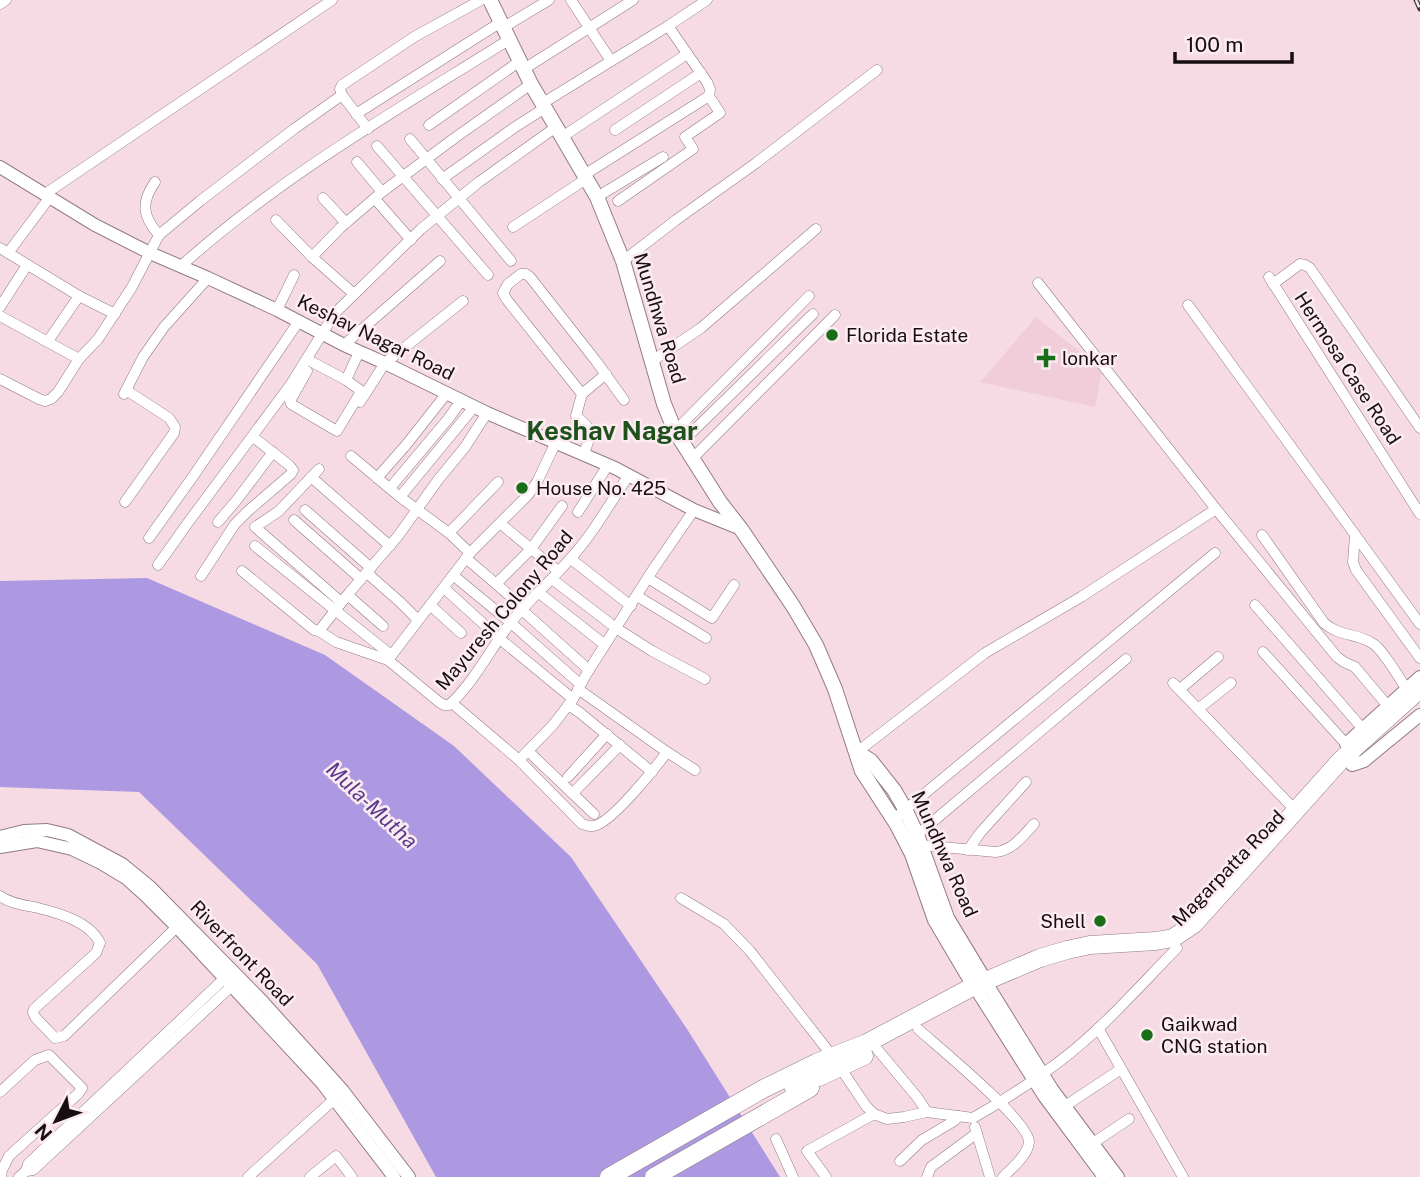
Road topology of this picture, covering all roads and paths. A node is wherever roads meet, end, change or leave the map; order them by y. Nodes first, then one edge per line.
1 (6, 0) edge
2 (332, 0) edge
3 (481, 0) edge
4 (490, 0) edge
5 (549, 0) edge
6 (571, 0) edge
7 (633, 0) edge
8 (707, 0) edge
9 (0, 4) edge
10 (668, 26) junction
11 (589, 27) junction
12 (505, 29) junction
13 (687, 54) junction
14 (611, 61) junction
15 (522, 65) junction
16 (877, 70) dead end
17 (701, 74) junction
18 (531, 84) junction
19 (342, 95) junction
20 (709, 96) junction
21 (544, 106) junction
22 (356, 114) junction
23 (429, 125) dead end
24 (368, 129) junction
25 (615, 130) dead end
26 (559, 132) junction
27 (410, 139) dead end
28 (377, 146) dead end
29 (663, 156) dead end
30 (426, 159) junction
31 (356, 162) dead end
32 (0, 167) edge
33 (585, 177) junction
34 (403, 178) junction
35 (442, 179) junction
36 (155, 182) dead end
37 (379, 195) junction
38 (47, 196) junction
39 (597, 197) junction
40 (323, 198) dead end
41 (458, 199) junction
42 (618, 201) dead end
43 (437, 216) junction
44 (276, 220) dead end
45 (346, 223) junction
46 (513, 227) dead end
47 (816, 229) dead end
48 (159, 235) junction
49 (411, 240) junction
50 (4, 251) edge
51 (150, 253) junction
52 (312, 257) junction
53 (440, 261) dead end
54 (512, 261) dead end
55 (623, 261) junction
56 (27, 265) junction
57 (181, 266) junction
58 (295, 275) dead end
59 (488, 275) dead end
60 (208, 278) junction
61 (1038, 283) dead end
62 (354, 293) junction
63 (79, 296) junction
64 (808, 296) dead end
65 (463, 301) dead end
66 (1188, 305) dead end
67 (0, 307) edge
68 (277, 310) junction
69 (115, 314) junction
70 (813, 314) dead end
71 (835, 315) dead end
72 (0, 316) edge
73 (299, 321) junction
74 (322, 334) junction
75 (48, 341) junction
76 (344, 345) junction
77 (359, 352) junction
78 (79, 359) junction
79 (652, 361) junction
80 (385, 363) junction
81 (606, 374) junction
82 (0, 379) edge
83 (346, 380) junction
84 (447, 393) junction
85 (582, 394) junction
86 (624, 400) dead end
87 (461, 401) junction
88 (358, 406) dead end
89 (474, 407) junction
90 (487, 413) junction
91 (1420, 428) edge
92 (679, 436) junction
93 (253, 437) junction
94 (556, 442) junction
95 (273, 452) junction
96 (584, 454) junction
97 (351, 456) dead end
98 (692, 459) junction
99 (608, 465) junction
100 (319, 469) dead end
101 (629, 475) junction
102 (311, 477) junction
103 (377, 478) junction
104 (498, 482) dead end
105 (390, 488) junction
106 (400, 497) junction
107 (125, 502) dead end
108 (562, 506) dead end
109 (1216, 509) junction
110 (305, 510) dead end
111 (418, 510) junction
112 (694, 510) junction
113 (578, 512) dead end
114 (1420, 513) edge
115 (252, 514) dead end
116 (554, 517) junction
117 (294, 520) dead end
118 (218, 522) dead end
119 (261, 523) junction
120 (500, 524) junction
121 (565, 524) dead end
122 (741, 529) junction
123 (449, 533) junction
124 (1355, 534) junction
125 (1262, 535) dead end
126 (149, 538) dead end
127 (255, 546) dead end
128 (390, 546) junction
129 (531, 549) junction
130 (1215, 553) dead end
131 (469, 556) junction
132 (571, 559) junction
133 (298, 564) junction
134 (158, 565) dead end
135 (242, 571) dead end
136 (290, 573) junction
137 (366, 573) junction
138 (555, 575) junction
139 (201, 576) dead end
140 (454, 576) junction
141 (648, 578) junction
142 (497, 583) junction
143 (734, 585) dead end
144 (444, 588) junction
145 (538, 592) junction
146 (634, 601) junction
147 (340, 604) junction
148 (430, 605) junction
149 (1255, 605) dead end
150 (523, 609) junction
151 (418, 620) junction
152 (510, 623) junction
153 (1420, 624) edge
154 (383, 626) dead end
155 (616, 628) junction
156 (319, 631) junction
157 (461, 633) dead end
158 (706, 638) dead end
159 (500, 639) junction
160 (605, 645) junction
161 (1264, 652) dead end
162 (1219, 657) dead end
163 (390, 658) junction
164 (1126, 659) dead end
165 (1420, 659) edge
166 (589, 670) junction
167 (1420, 677) edge
168 (705, 679) dead end
169 (1230, 683) dead end
170 (579, 687) junction
171 (1413, 689) edge
172 (570, 702) junction
173 (452, 703) junction
174 (1387, 705) junction
175 (1420, 705) edge
176 (1198, 709) junction
177 (1420, 715) edge
178 (1362, 729) junction
179 (607, 734) junction
180 (621, 746) junction
181 (528, 751) junction
182 (667, 752) junction
183 (857, 752) junction
184 (1351, 753) junction
185 (519, 760) junction
186 (695, 770) dead end
187 (652, 772) junction
188 (568, 777) dead end
189 (1026, 782) dead end
190 (576, 790) dead end
191 (905, 809) junction
192 (1296, 811) junction
193 (594, 814) dead end
194 (894, 819) junction
195 (1034, 824) dead end
196 (0, 837) edge
197 (918, 840) junction
198 (0, 847) edge
199 (968, 850) junction
200 (0, 896) edge
201 (681, 898) dead end
202 (180, 924) junction
203 (1177, 948) junction
204 (232, 979) junction
205 (982, 988) junction
206 (1098, 1028) junction
207 (918, 1029) junction
208 (877, 1049) junction
209 (836, 1063) junction
210 (1121, 1069) junction
211 (1038, 1077) junction
212 (0, 1091) edge
213 (766, 1094) junction
214 (339, 1095) junction
215 (1000, 1102) junction
216 (1065, 1106) junction
217 (927, 1112) junction
218 (874, 1114) junction
219 (958, 1116) junction
220 (973, 1118) junction
221 (1129, 1119) dead end
222 (976, 1133) junction
223 (776, 1139) dead end
224 (1093, 1143) junction
225 (9, 1156) junction
226 (900, 1161) dead end
227 (0, 1166) edge
228 (22, 1174) edge
229 (253, 1175) edge
230 (1, 1177) edge
231 (310, 1177) edge
232 (352, 1177) edge
233 (394, 1177) edge
234 (409, 1177) edge
235 (592, 1177) edge
236 (609, 1177) edge
237 (632, 1177) edge
238 (654, 1177) edge
239 (793, 1177) edge
240 (825, 1177) edge
241 (927, 1177) edge
242 (990, 1177) edge
243 (1003, 1177) edge
244 (1104, 1177) edge
245 (1118, 1177) edge
246 (1183, 1177) edge

1 - 9 street
2 - 38 street
3 - 19 street
4 - 12 main road, Mundhwa Road
5 - 12 street
6 - 11 street
7 - 11 street
8 - 10 street
10 - 13 street
10 - 14 street
11 - 14 street
11 - 15 street
12 - 15 main road, Mundhwa Road
12 - 22 street
12 - 24 street
13 - 17 street
13 - 26 street
14 - 21 street
15 - 18 main road, Mundhwa Road
15 - 23 street
16 - 55 street
17 - 20 street
17 - 25 street
18 - 21 main road, Mundhwa Road
18 - 30 street
19 - 22 street
19 - 48 street
20 - 33 street
20 - 42 street
21 - 26 main road, Mundhwa Road
21 - 35 street
22 - 24 street
24 - 57 street
26 - 33 main road, Mundhwa Road
26 - 41 street
27 - 30 street
28 - 34 street
29 - 39 street
30 - 34 street
30 - 35 street
31 - 37 street
32 - 38 street, Keshav Nagar Road
33 - 39 main road, Mundhwa Road
33 - 46 street
34 - 37 street
34 - 43 street
35 - 41 street
36 - 48 street
37 - 45 street
37 - 49 street
38 - 50 street
38 - 51 street, Keshav Nagar Road
39 - 55 main road, Mundhwa Road
40 - 45 street
41 - 43 street
41 - 54 street
43 - 49 street
43 - 59 street
44 - 52 street
45 - 52 street
47 - 79 street
48 - 51 street
49 - 62 street
50 - 56 street
51 - 57 street, Keshav Nagar Road
51 - 69 street
52 - 62 street
53 - 76 street
55 - 79 main road, Mundhwa Road
56 - 63 street
56 - 67 street
57 - 60 street, Keshav Nagar Road
58 - 68 street
60 - 68 street, Keshav Nagar Road
60 - 107 street
61 - 109 street
62 - 74 street
63 - 69 street
63 - 75 street
64 - 92 street
65 - 80 street
66 - 124 street
68 - 73 street, Keshav Nagar Road
69 - 78 street
70 - 92 street
71 - 98 street
72 - 75 street
73 - 74 street, Keshav Nagar Road
73 - 126 street
74 - 76 street, Keshav Nagar Road
74 - 93 street
75 - 78 street
76 - 77 street, Keshav Nagar Road
77 - 80 street, Keshav Nagar Road
77 - 83 street
78 - 82 street
79 - 92 main road, Mundhwa Road
80 - 84 street, Keshav Nagar Road
80 - 88 street
81 - 85 street
81 - 85 street
81 - 86 street
83 - 83 street
84 - 87 street, Keshav Nagar Road
84 - 103 street
85 - 96 street
87 - 89 street, Keshav Nagar Road
87 - 105 street
89 - 90 street, Keshav Nagar Road
89 - 106 street
90 - 94 street, Keshav Nagar Road
90 - 111 street
91 - 114 street, Hermosa Case Road
92 - 98 main road, Mundhwa Road
93 - 95 street
93 - 134 street
94 - 96 street, Keshav Nagar Road
94 - 120 street
95 - 118 street
95 - 139 street
96 - 99 street, Keshav Nagar Road
97 - 103 street
98 - 122 main road, Mundhwa Road
99 - 101 street, Keshav Nagar Road
99 - 113 street
100 - 102 street
101 - 112 street, Keshav Nagar Road
101 - 132 street, Mayuresh Colony Road
102 - 119 street
102 - 128 street
103 - 105 street
104 - 123 street
105 - 106 street
106 - 111 street
108 - 116 street
109 - 174 street
109 - 183 street
110 - 137 street
111 - 123 street
111 - 128 street
112 - 122 street, Keshav Nagar Road
112 - 141 street
115 - 119 street
116 - 121 street
116 - 129 street
117 - 137 street
119 - 133 street
120 - 129 street
120 - 131 street
122 - 183 main road, Mundhwa Road
123 - 131 street
124 - 153 street
124 - 165 street
125 - 171 street
127 - 136 street
128 - 137 street
129 - 138 street
129 - 142 street
130 - 191 street
131 - 140 street
131 - 142 street
132 - 138 street, Mayuresh Colony Road
132 - 146 street
133 - 136 street
133 - 147 street
135 - 156 street
136 - 147 street
137 - 147 street
137 - 151 street
138 - 145 street, Mayuresh Colony Road
138 - 155 street
140 - 144 street
140 - 152 street
141 - 143 street
141 - 146 street
142 - 150 street
144 - 148 street
144 - 159 street
145 - 150 street, Mayuresh Colony Road
145 - 160 street
146 - 155 street
146 - 158 street
147 - 154 street
147 - 156 street
147 - 163 street, Mayuresh Colony Road
148 - 151 street
148 - 157 street
149 - 178 street
150 - 152 street, Mayuresh Colony Road
150 - 166 street
151 - 163 street
152 - 159 street, Mayuresh Colony Road
152 - 170 street
155 - 160 street
155 - 168 street
156 - 163 street
159 - 172 street
159 - 173 street, Mayuresh Colony Road
160 - 166 street
161 - 184 street
162 - 176 street
163 - 173 street, Mayuresh Colony Road
164 - 197 street
166 - 170 street
167 - 171 street
169 - 176 street
170 - 172 street
170 - 182 street
171 - 174 street
171 - 184 highway
172 - 179 street
172 - 181 street
173 - 185 street
174 - 178 street
175 - 184 highway
176 - 192 street
177 - 184 street
178 - 184 street
179 - 180 street
179 - 188 street
180 - 187 street
180 - 190 street
181 - 185 street
181 - 193 street
182 - 186 street
182 - 187 street
183 - 191 main road, Mundhwa Road
183 - 194 main road, Mundhwa Road
184 - 192 highway, Magarpatta Road
184 - 203 highway, Magarpatta Road
185 - 187 street
189 - 199 street
191 - 194 street
191 - 197 main road, Mundhwa Road
192 - 205 highway, Magarpatta Road
194 - 205 main road, Mundhwa Road
195 - 199 street
196 - 202 street, Riverfront Road
197 - 199 street
197 - 205 main road, Mundhwa Road
198 - 202 street, Riverfront Road
200 - 202 street
201 - 209 street
202 - 204 street, Riverfront Road
203 - 205 highway, Magarpatta Road
203 - 206 street
204 - 214 street, Riverfront Road
204 - 228 street
205 - 207 highway, Magarpatta Road
205 - 209 highway, Magarpatta Road
205 - 211 street, Mundhwa Road
206 - 210 street
206 - 211 street
207 - 208 highway, Magarpatta Road
207 - 215 street
208 - 209 highway, Magarpatta Road
208 - 217 street
209 - 213 highway
209 - 218 street
210 - 216 street
210 - 246 street
211 - 215 street
211 - 216 street, Mundhwa Road
211 - 244 street, Mundhwa Road
212 - 225 street
213 - 235 highway
213 - 236 highway
213 - 237 highway
213 - 238 highway
214 - 229 street
214 - 233 street, Riverfront Road
214 - 234 street, Riverfront Road
215 - 220 street
215 - 243 street
216 - 224 street, Mundhwa Road
217 - 218 street
217 - 219 street
218 - 240 street
219 - 220 street
219 - 226 street
220 - 222 street
221 - 224 street
222 - 241 street
222 - 242 street
223 - 239 street
224 - 245 street, Mundhwa Road
225 - 227 street
225 - 230 street
231 - 232 street

